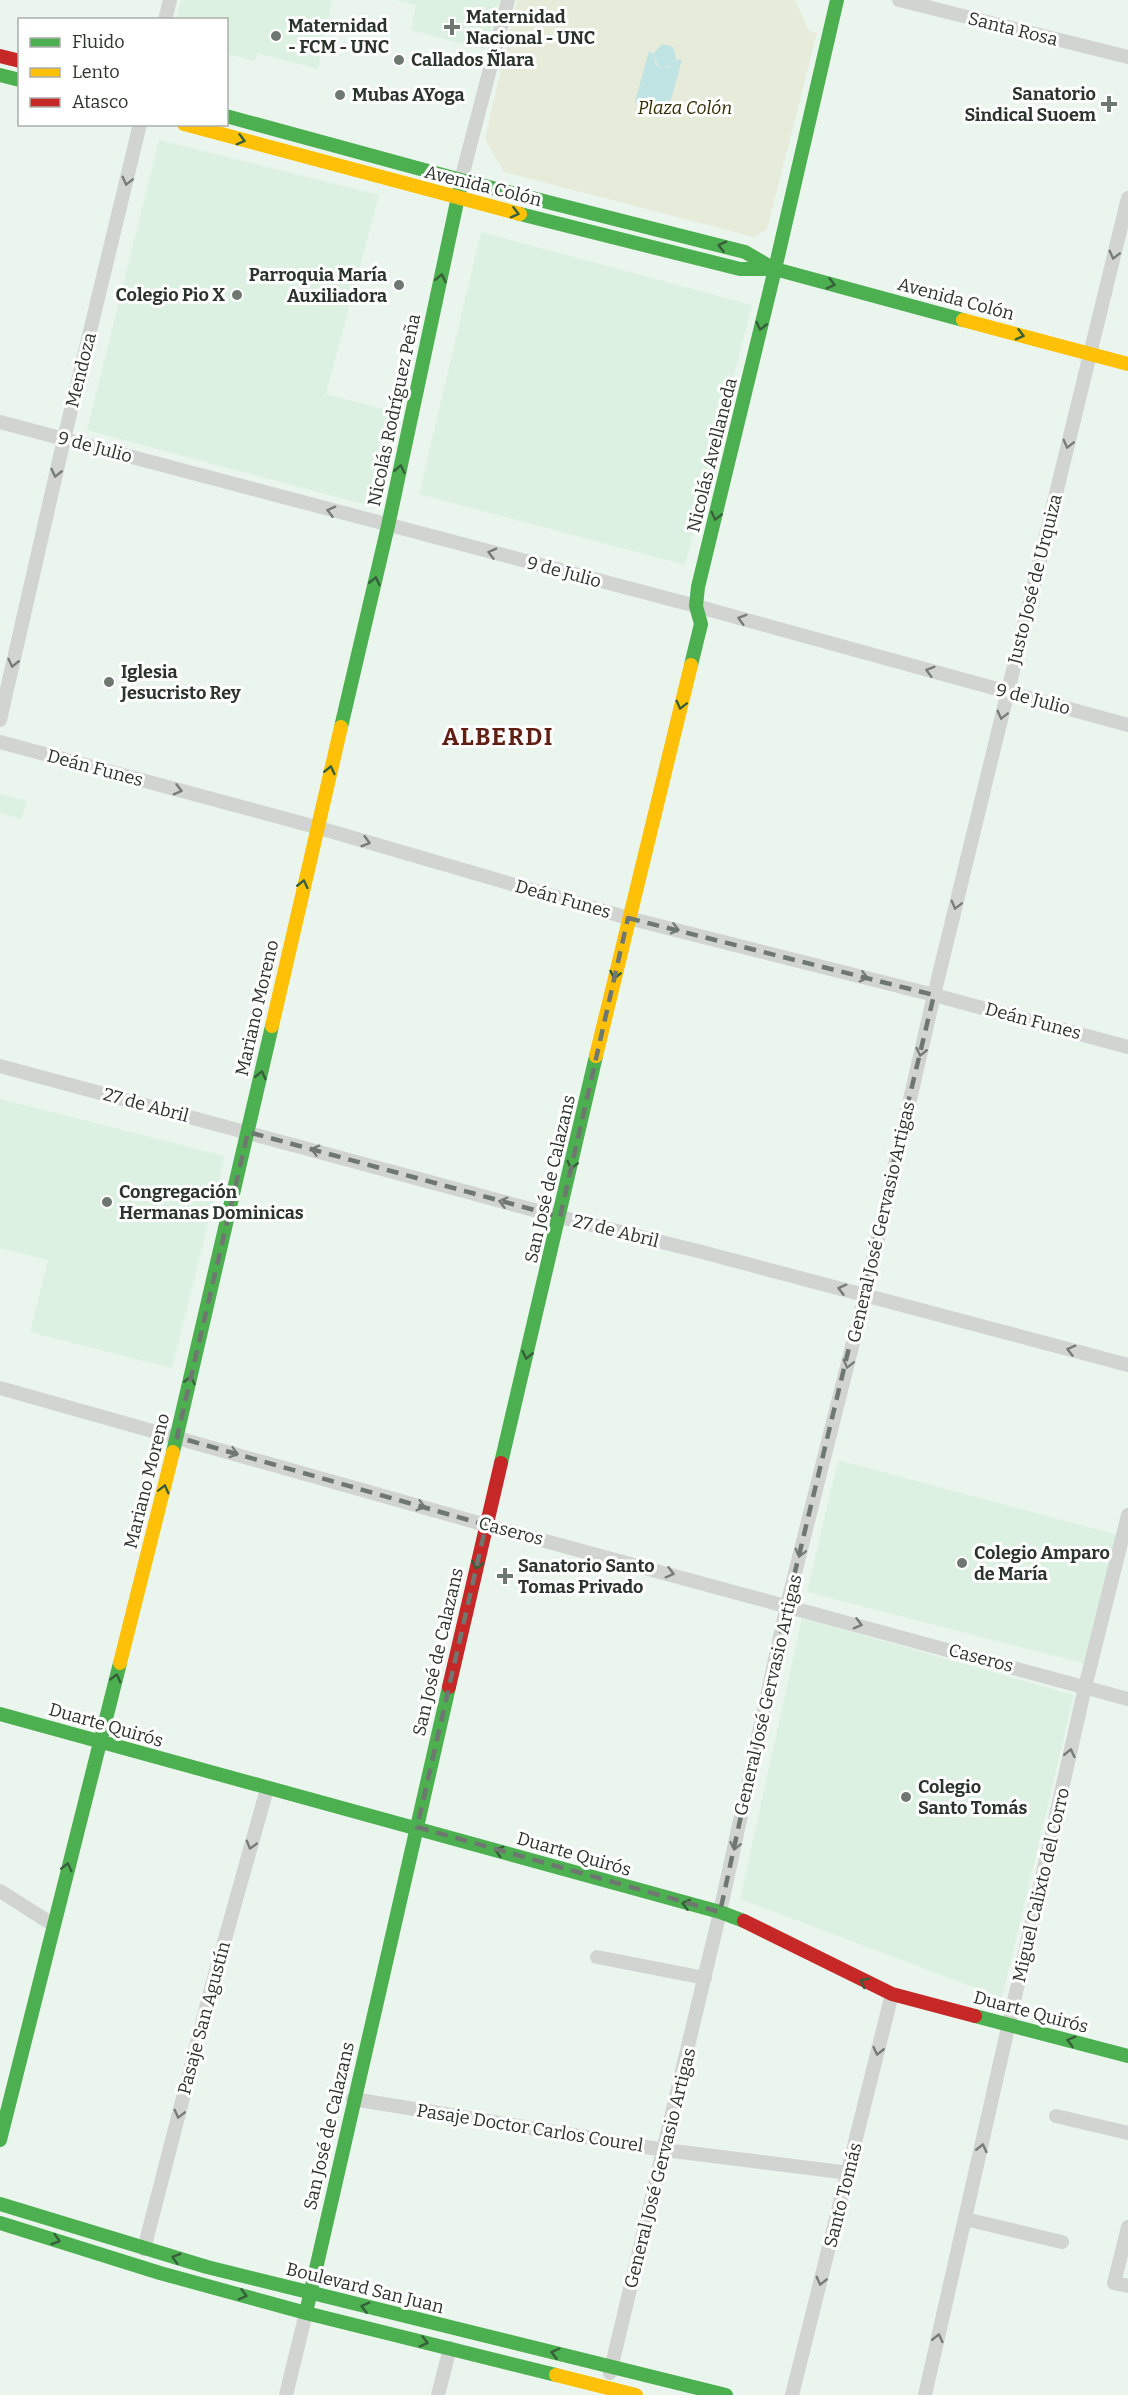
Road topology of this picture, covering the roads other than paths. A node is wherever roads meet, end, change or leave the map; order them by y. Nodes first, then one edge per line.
1 (170, 0) edge
2 (508, 0) edge
3 (837, 0) edge
4 (899, 0) edge
5 (166, 18) edge
6 (0, 56) edge
7 (1128, 57) edge
8 (18, 60) edge
9 (0, 75) edge
10 (18, 80) edge
11 (228, 117) edge
12 (140, 126) edge
13 (191, 126) edge
14 (461, 180) junction
15 (458, 198) junction
16 (1128, 198) edge
17 (775, 269) junction
18 (1090, 353) junction
19 (1128, 364) edge
20 (0, 422) edge
21 (64, 439) junction
22 (388, 526) junction
23 (696, 606) junction
24 (1008, 693) junction
25 (0, 720) edge
26 (1128, 725) edge
27 (0, 742) edge
28 (316, 827) junction
29 (628, 918) junction
30 (934, 994) junction
31 (1128, 1047) edge
32 (0, 1066) edge
33 (248, 1132) junction
34 (560, 1218) junction
35 (865, 1295) junction
36 (1128, 1365) edge
37 (0, 1388) edge
38 (177, 1437) junction
39 (1128, 1515) edge
40 (486, 1525) junction
41 (787, 1605) junction
42 (1085, 1687) junction
43 (1128, 1699) edge
44 (0, 1714) edge
45 (99, 1743) junction
46 (267, 1789) junction
47 (417, 1827) junction
48 (0, 1891) edge
49 (720, 1912) junction
50 (52, 1924) junction
51 (597, 1957) dead end
52 (705, 1978) junction
53 (892, 1994) junction
54 (1010, 2025) junction
55 (1128, 2056) edge
56 (353, 2099) junction
57 (1056, 2116) dead end
58 (1128, 2133) edge
59 (0, 2140) edge
60 (665, 2150) junction
61 (849, 2173) junction
62 (0, 2204) edge
63 (965, 2220) junction
64 (4, 2227) edge
65 (1128, 2227) edge
66 (1062, 2242) dead end
67 (144, 2249) junction
68 (1128, 2286) edge
69 (310, 2294) junction
70 (306, 2313) junction
71 (450, 2348) junction
72 (611, 2366) junction
73 (605, 2391) edge
74 (286, 2395) edge
75 (438, 2395) edge
76 (636, 2395) edge
77 (726, 2395) edge
78 (792, 2395) edge
79 (925, 2395) edge

1 - 5 street
2 - 14 street, Nicolás Rodríguez Peña
3 - 17 main road, Nicolás Avellaneda
4 - 7 street, Santa Rosa
6 - 8 main road
9 - 10 main road
11 - 14 main road, Avenida Colón
12 -> 21 street, Mendoza
13 -> 15 main road, Avenida Colón
14 - 15 main road, Nicolás Rodríguez Peña
17 -> 14 main road, Avenida Colón
15 -> 17 main road, Avenida Colón
22 -> 15 main road, Nicolás Rodríguez Peña
16 -> 18 street, Justo José de Urquiza
17 -> 18 main road, Avenida Colón
17 -> 23 main road, Nicolás Avellaneda
18 - 19 main road, Avenida Colón
18 -> 24 street, Justo José de Urquiza
20 - 21 street, 9 de Julio
22 -> 21 street, 9 de Julio
21 -> 25 street, Mendoza
23 -> 22 street, 9 de Julio
28 -> 22 main road, Nicolás Rodríguez Peña
24 -> 23 street, 9 de Julio
23 -> 29 main road, Nicolás Avellaneda
24 - 26 street, 9 de Julio
24 -> 30 street, Justo José de Urquiza
27 -> 28 street, Deán Funes
28 -> 29 street, Deán Funes
33 -> 28 main road, Mariano Moreno
29 -> 30 street, Deán Funes
29 -> 34 main road, San José de Calazans
30 - 31 street, Deán Funes
30 -> 35 street, General José Gervasio Artigas
32 - 33 street, 27 de Abril
34 -> 33 street, 27 de Abril
38 -> 33 main road, Mariano Moreno
35 -> 34 street, 27 de Abril
34 -> 40 main road, San José de Calazans
36 -> 35 street, 27 de Abril
35 -> 41 street, General José Gervasio Artigas
37 - 38 street, Caseros
38 -> 40 street, Caseros
45 -> 38 main road, Mariano Moreno
39 - 42 street, Miguel Calixto del Corro
40 -> 41 street, Caseros
40 -> 47 main road, San José de Calazans
41 -> 42 street, Caseros
41 -> 49 street, General José Gervasio Artigas
42 - 43 street, Caseros
54 -> 42 street, Miguel Calixto del Corro
44 - 45 main road, Duarte Quirós
45 - 46 main road, Duarte Quirós
50 -> 45 main road, Mariano Moreno
46 - 47 main road, Duarte Quirós
46 -> 67 street, Pasaje San Agustín
49 -> 47 main road, Duarte Quirós
47 - 56 main road, San José de Calazans
48 - 50 street
49 - 52 street, General José Gervasio Artigas
53 -> 49 main road, Duarte Quirós
50 - 59 main road, Mariano Moreno
51 - 52 street
52 - 60 street, General José Gervasio Artigas
53 - 54 main road, Duarte Quirós
53 -> 61 street, Santo Tomás
55 -> 54 main road, Duarte Quirós
63 -> 54 street, Miguel Calixto del Corro
56 - 60 street, Pasaje Doctor Carlos Courel
56 - 69 main road, San José de Calazans
57 - 58 street
60 - 61 street, Pasaje Doctor Carlos Courel
60 - 72 street, General José Gervasio Artigas
61 -> 78 street, Santo Tomás
62 - 67 main road, Boulevard San Juan
63 - 66 street
79 -> 63 street, Miguel Calixto del Corro
64 -> 70 main road, Boulevard San Juan
65 - 68 street
69 -> 67 main road, Boulevard San Juan
69 - 70 main road, San José de Calazans
72 -> 69 main road, Boulevard San Juan
70 -> 71 main road, Boulevard San Juan
70 - 74 street, San José de Calazans
71 - 73 main road, Boulevard San Juan
71 - 75 street
72 - 73 street, General José Gervasio Artigas
72 - 77 main road, Boulevard San Juan
73 - 76 main road, Boulevard San Juan

